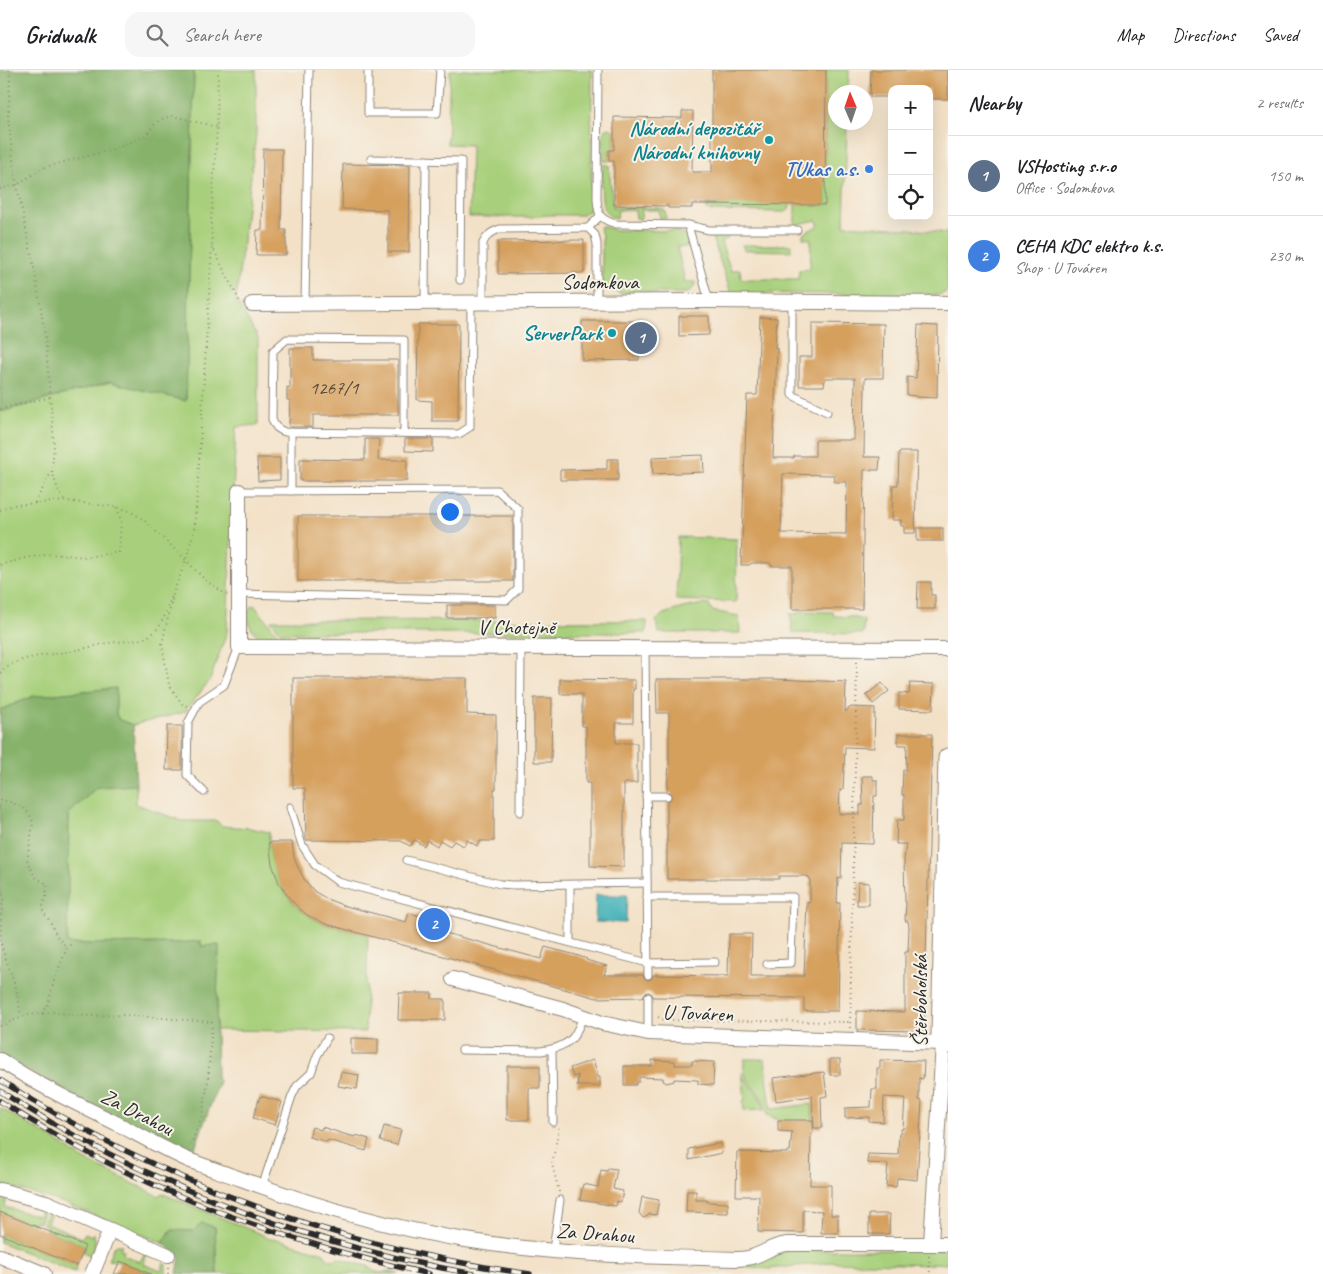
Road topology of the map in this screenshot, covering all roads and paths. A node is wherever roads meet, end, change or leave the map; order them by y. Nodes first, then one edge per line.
1 (9, 70) edge
2 (218, 70) edge
3 (309, 70) edge
4 (368, 70) edge
5 (440, 70) edge
6 (598, 70) edge
7 (217, 127) junction
8 (371, 159) dead end
9 (426, 160) junction
10 (17, 185) junction
11 (0, 189) edge
12 (600, 216) junction
13 (688, 225) junction
14 (588, 228) junction
15 (797, 230) dead end
16 (212, 246) junction
17 (460, 280) dead end
18 (709, 301) junction
19 (597, 302) junction
20 (792, 302) junction
21 (425, 303) junction
22 (477, 303) junction
23 (948, 303) edge
24 (252, 304) joint
25 (305, 304) junction
26 (51, 396) junction
27 (0, 410) edge
28 (827, 412) dead end
29 (291, 432) junction
30 (404, 432) junction
31 (52, 471) junction
32 (240, 491) joint
33 (291, 491) junction
34 (66, 501) junction
35 (35, 503) junction
36 (117, 507) junction
37 (0, 510) edge
38 (186, 560) junction
39 (0, 566) edge
40 (174, 591) junction
41 (239, 599) junction
42 (239, 646) junction
43 (521, 647) junction
44 (645, 648) junction
45 (858, 648) junction
46 (948, 649) edge
47 (0, 673) edge
48 (196, 708) junction
49 (948, 758) edge
50 (204, 792) dead end
51 (646, 796) junction
52 (667, 796) dead end
53 (0, 800) edge
54 (290, 807) dead end
55 (520, 812) dead end
56 (406, 860) dead end
57 (647, 883) junction
58 (570, 885) junction
59 (0, 890) edge
60 (647, 897) junction
61 (570, 942) junction
62 (71, 944) dead end
63 (67, 947) junction
64 (716, 962) dead end
65 (648, 963) junction
66 (767, 964) dead end
67 (648, 975) dead end
68 (453, 980) dead end
69 (648, 997) dead end
70 (42, 1014) junction
71 (656, 1015) dead end
72 (21, 1017) junction
73 (583, 1017) junction
74 (850, 1022) junction
75 (0, 1026) edge
76 (648, 1033) junction
77 (327, 1038) dead end
78 (850, 1040) junction
79 (946, 1044) edge
80 (552, 1049) junction
81 (462, 1050) dead end
82 (0, 1060) edge
83 (553, 1122) dead end
84 (186, 1158) junction
85 (262, 1187) junction
86 (0, 1190) edge
87 (560, 1200) dead end
88 (110, 1230) junction
89 (931, 1244) junction
90 (948, 1244) edge
91 (553, 1250) junction
92 (168, 1255) dead end
93 (0, 1256) edge
94 (929, 1262) dead end
95 (44, 1274) edge
96 (92, 1274) edge
97 (930, 1274) edge

1 - 10 path
2 - 7 path
3 - 25 lane
4 - 5 lane
6 - 12 lane
7 - 10 path
7 - 16 path
8 - 9 lane
9 - 17 lane
9 - 21 lane
10 - 11 path
10 - 26 path
12 - 13 lane
12 - 14 lane
13 - 15 lane
13 - 18 lane
14 - 19 lane
14 - 22 lane
16 - 24 path
16 - 38 path
18 - 19 street, Sodomkova
18 - 20 street, Sodomkova
19 - 22 street, Sodomkova
20 - 23 street, Sodomkova
20 - 28 lane
21 - 22 street, Sodomkova
21 - 25 street, Sodomkova
22 - 30 lane
24 - 25 street, Sodomkova
26 - 27 path
26 - 31 path
29 - 30 lane
29 - 30 lane
29 - 33 lane
31 - 34 path
31 - 35 path
32 - 33 lane
32 - 41 street
33 - 41 lane
34 - 35 path
34 - 36 path
35 - 37 path
36 - 38 path
36 - 39 path
38 - 40 path
38 - 41 path
40 - 47 path
40 - 48 path
41 - 42 street
42 - 43 street, V Chotejně
42 - 48 lane
43 - 44 street, V Chotejně
43 - 55 lane
44 - 45 street, V Chotejně
44 - 51 lane
45 - 46 street, V Chotejně
45 - 74 path
48 - 50 lane
49 - 79 street, Štěrboholská
51 - 52 lane
51 - 57 lane
53 - 63 path
54 - 61 lane
56 - 58 lane
57 - 58 lane
57 - 60 lane
58 - 61 lane
59 - 72 path
60 - 65 lane
60 - 66 lane
61 - 65 lane
62 - 63 path
63 - 70 path
64 - 65 lane
65 - 67 lane
68 - 73 street, U Továren
69 - 76 lane
70 - 72 path
70 - 84 path
71 - 74 path
72 - 75 path
73 - 76 street, U Továren
73 - 80 lane
74 - 78 path
76 - 78 street, U Továren
77 - 85 lane
78 - 79 street, U Továren
79 - 89 street, Štěrboholská
80 - 81 lane
80 - 83 lane
82 - 84 street, Za Drahou
84 - 85 street, Za Drahou
85 - 91 street, Za Drahou
86 - 88 street
87 - 91 lane
88 - 92 street
88 - 96 street
89 - 90 street, Za Drahou
89 - 91 street, Za Drahou
93 - 95 street
94 - 97 path

